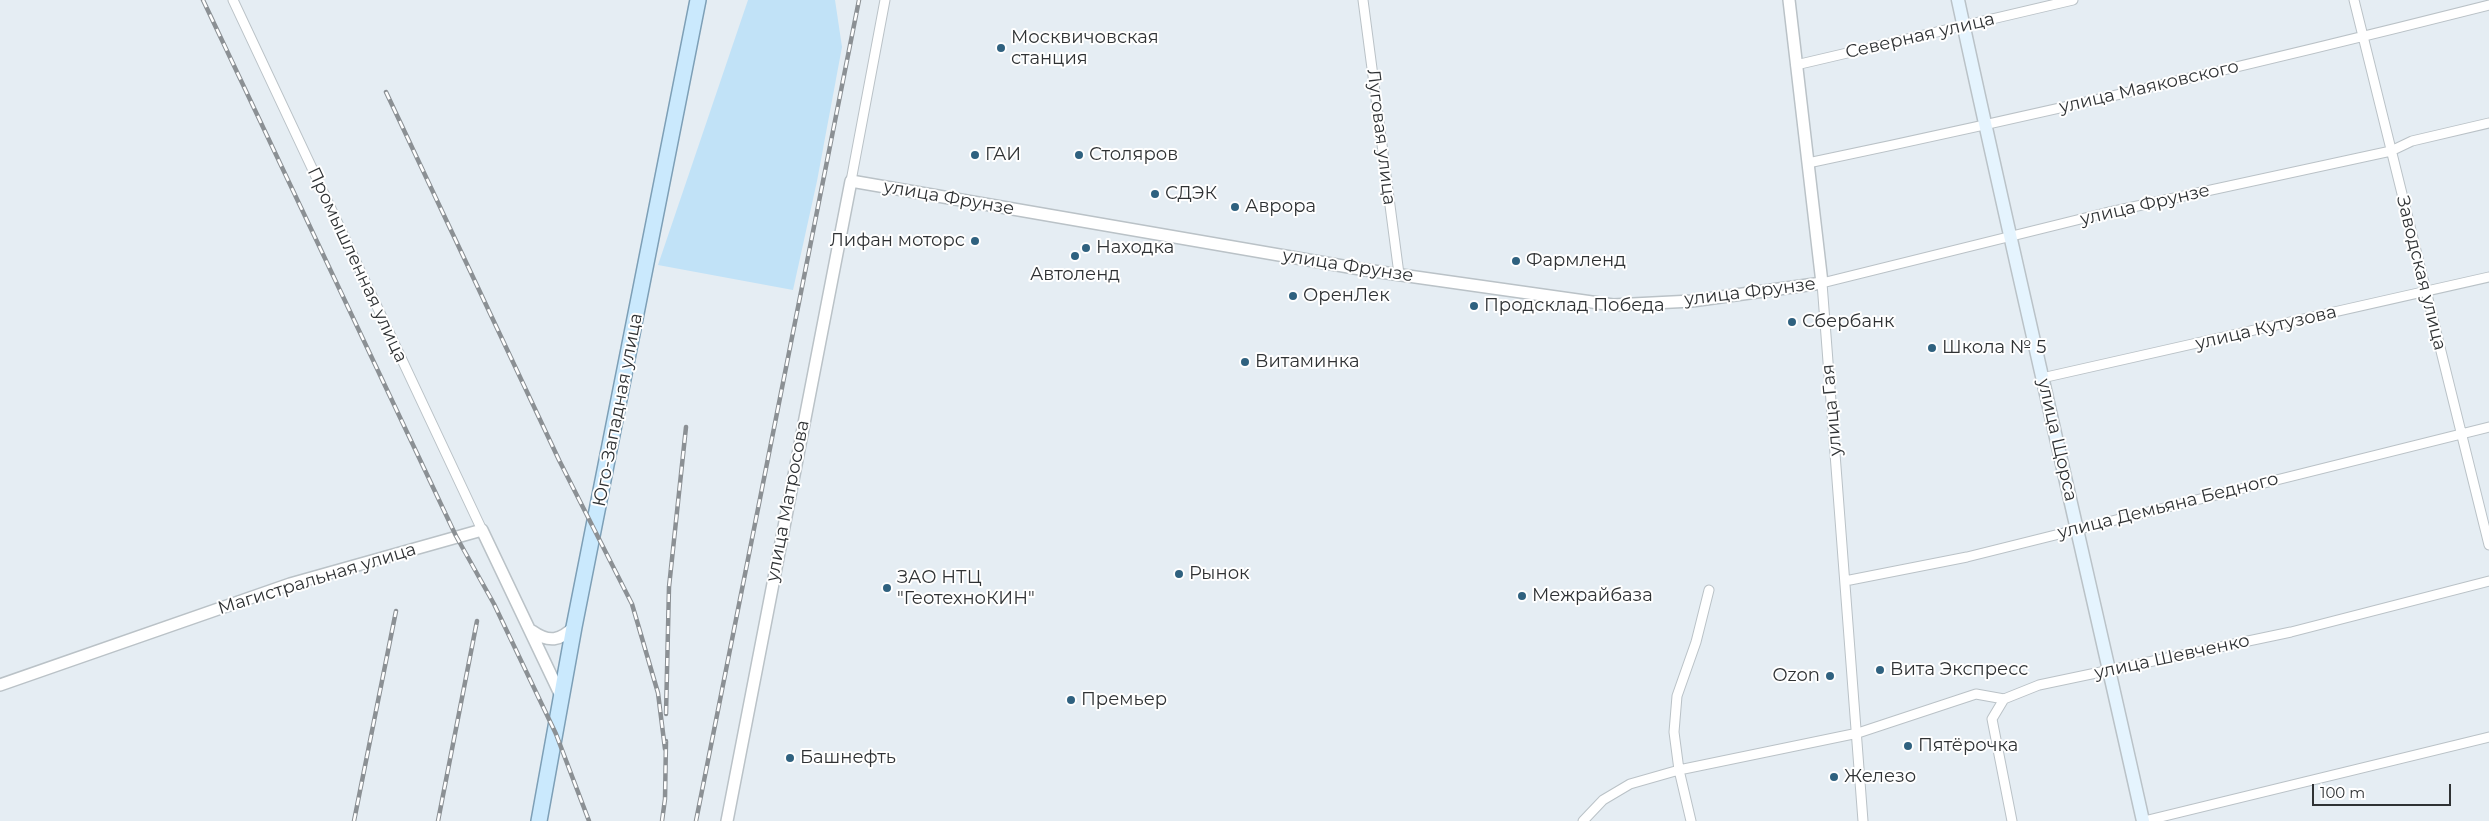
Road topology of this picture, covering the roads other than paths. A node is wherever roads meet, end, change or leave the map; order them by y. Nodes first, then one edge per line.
1 (233, 0) edge
2 (698, 0) edge
3 (885, 0) edge
4 (1363, 0) edge
5 (1789, 0) edge
6 (1958, 0) edge
7 (2073, 0) edge
8 (2354, 0) edge
9 (2489, 5) edge
10 (1963, 27) junction
11 (2362, 37) junction
12 (1796, 65) junction
13 (2489, 123) edge
14 (1985, 126) junction
15 (2391, 151) junction
16 (1808, 163) junction
17 (851, 181) junction
18 (2009, 238) junction
19 (1399, 274) junction
20 (2489, 276) edge
21 (1822, 283) junction
22 (2425, 292) junction
23 (2042, 378) junction
24 (2489, 427) edge
25 (2461, 434) junction
26 (2078, 528) junction
27 (482, 530) junction
28 (2489, 545) edge
29 (1845, 581) junction
30 (2489, 581) edge
31 (1709, 590) dead end
32 (574, 628) junction
33 (532, 631) junction
34 (2109, 671) junction
35 (0, 685) edge
36 (562, 698) junction
37 (2004, 699) junction
38 (1858, 733) junction
39 (2489, 737) edge
40 (1679, 770) junction
41 (539, 821) edge
42 (727, 821) edge
43 (1583, 821) edge
44 (1691, 821) edge
45 (1863, 821) edge
46 (2012, 821) edge
47 (2144, 821) edge

1 - 27 street, Промышленная улица
2 - 32 main road, Юго-Западная улица
3 - 17 street
4 - 19 street, Луговая улица
5 - 12 street, улица Гая
6 - 10 main road, улица Щорса
7 - 10 street, Северная улица
8 - 11 street, Заводская улица
9 - 11 street, улица Маяковского
10 - 12 street, Северная улица
10 - 14 main road, улица Щорса
11 - 14 street, улица Маяковского
11 - 15 street, Заводская улица
12 - 16 street, улица Гая
13 - 15 street, улица Фрунзе
14 - 16 street, улица Маяковского
14 - 18 main road, улица Щорса
15 - 18 street, улица Фрунзе
15 - 22 street, Заводская улица
16 - 21 street, улица Гая
17 - 19 street, улица Фрунзе
17 - 42 street, улица Матросова
18 - 21 street, улица Фрунзе
18 - 23 main road, улица Щорса
19 - 21 street, улица Фрунзе
20 - 22 street, улица Кутузова
21 - 29 street, улица Гая
22 - 23 street, улица Кутузова
22 - 25 street, Заводская улица
23 - 26 main road, улица Щорса
24 - 25 street, улица Демьяна Бедного
25 - 26 street, улица Демьяна Бедного
25 - 28 street, Заводская улица
26 - 29 street, улица Демьяна Бедного
26 - 34 main road, улица Щорса
27 - 33 street
27 - 35 street, Магистральная улица
29 - 38 street, улица Гая
30 - 34 street, улица Шевченко
31 - 40 street
32 - 33 street
32 - 36 main road, Юго-Западная улица
33 - 36 street
34 - 37 street, улица Шевченко
34 - 47 main road, улица Щорса
36 - 41 main road, Юго-Западная улица
37 - 38 street
37 - 46 street
38 - 40 street
38 - 45 street, улица Гая
39 - 47 street
40 - 43 street
40 - 44 street

